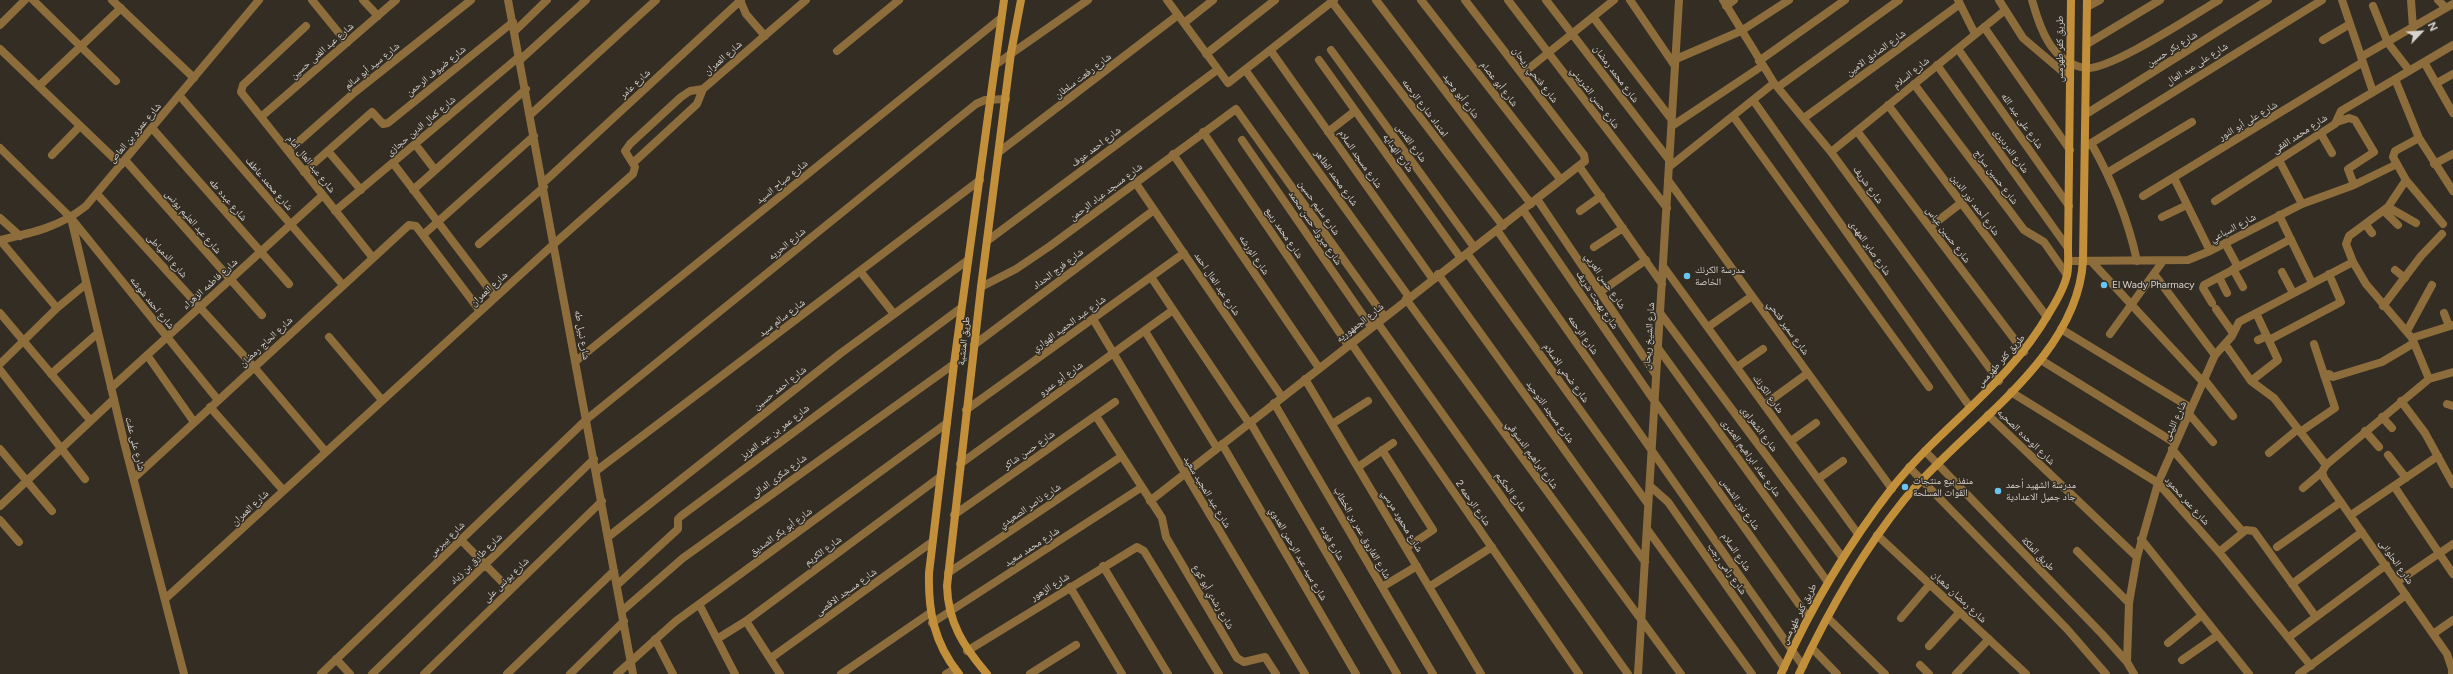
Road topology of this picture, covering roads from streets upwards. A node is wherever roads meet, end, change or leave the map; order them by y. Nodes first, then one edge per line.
1 (25, 0) edge
2 (33, 0) edge
3 (112, 0) edge
4 (259, 0) edge
5 (312, 0) edge
6 (363, 0) edge
7 (396, 0) edge
8 (471, 0) edge
9 (508, 0) edge
10 (547, 0) edge
11 (586, 0) edge
12 (656, 0) edge
13 (740, 0) edge
14 (806, 0) edge
15 (899, 0) edge
16 (1004, 0) edge
17 (1021, 0) edge
18 (1088, 0) edge
19 (1167, 0) edge
20 (1213, 0) edge
21 (1276, 0) edge
22 (1376, 0) edge
23 (1421, 0) edge
24 (1465, 0) edge
25 (1508, 0) edge
26 (1546, 0) edge
27 (1614, 0) edge
28 (1630, 0) edge
29 (1679, 0) edge
30 (1734, 0) edge
31 (1789, 0) edge
32 (1845, 0) edge
33 (1899, 0) edge
34 (1999, 0) edge
35 (2032, 0) edge
36 (2071, 0) edge
37 (2100, 0) edge
38 (2160, 0) edge
39 (2219, 0) edge
40 (2268, 0) edge
41 (2322, 0) edge
42 (2342, 0) edge
43 (2411, 0) edge
44 (2438, 0) edge
45 (1333, 1) edge
46 (1959, 2) edge
47 (1724, 3) edge
48 (2087, 4) edge
49 (2373, 6) dead end
50 (2451, 6) edge
51 (121, 8) junction
52 (2004, 10) junction
53 (1178, 15) junction
54 (378, 16) junction
55 (1593, 17) junction
56 (1001, 18) junction
57 (513, 22) junction
58 (1184, 23) junction
59 (2350, 24) junction
60 (0, 25) edge
61 (306, 26) dead end
62 (1984, 27) junction
63 (2413, 28) junction
64 (515, 31) junction
65 (1741, 31) junction
66 (1572, 34) junction
67 (1975, 34) junction
68 (764, 36) junction
69 (2323, 40) dead end
70 (347, 43) junction
71 (2388, 43) junction
72 (2087, 44) junction
73 (2453, 45) edge
74 (80, 47) junction
75 (1958, 48) junction
76 (0, 49) edge
77 (1331, 50) dead end
78 (837, 51) dead end
79 (1271, 51) junction
80 (1011, 53) junction
81 (1548, 53) junction
82 (1206, 54) junction
83 (520, 58) junction
84 (1319, 60) dead end
85 (2362, 60) junction
86 (1676, 62) junction
87 (2070, 62) junction
88 (2424, 62) junction
89 (1761, 64) junction
90 (995, 65) junction
91 (1937, 65) junction
92 (2087, 68) junction
93 (1217, 70) junction
94 (1246, 70) junction
95 (2409, 70) junction
96 (1522, 74) junction
97 (2453, 74) edge
98 (194, 78) junction
99 (2070, 78) junction
100 (2395, 78) junction
101 (116, 81) dead end
102 (2437, 83) junction
103 (1914, 84) junction
104 (1776, 85) junction
105 (39, 86) junction
106 (526, 89) junction
107 (703, 89) junction
108 (2373, 92) junction
109 (179, 95) junction
110 (1006, 98) junction
111 (991, 100) junction
112 (1753, 100) junction
113 (1888, 105) junction
114 (1238, 110) joint
115 (1355, 112) junction
116 (2453, 113) edge
117 (2086, 114) junction
118 (530, 115) junction
119 (1733, 116) junction
120 (261, 117) junction
121 (1804, 118) junction
122 (2192, 122) dead end
123 (2337, 122) junction
124 (1672, 123) junction
125 (80, 126) junction
126 (152, 128) junction
127 (1857, 131) junction
128 (1203, 132) junction
129 (1328, 132) junction
130 (2321, 134) junction
131 (534, 136) junction
132 (2419, 138) junction
133 (1242, 140) dead end
134 (415, 144) junction
135 (2088, 145) junction
136 (0, 148) edge
137 (2070, 150) junction
138 (288, 151) junction
139 (328, 151) junction
140 (999, 152) junction
141 (1831, 152) junction
142 (2332, 153) dead end
143 (1173, 154) junction
144 (2453, 154) edge
145 (52, 155) dead end
146 (2279, 160) junction
147 (123, 162) junction
148 (393, 163) junction
149 (633, 163) junction
150 (1582, 164) junction
151 (1669, 164) junction
152 (2397, 164) junction
153 (2434, 164) junction
154 (435, 170) junction
155 (304, 172) junction
156 (2107, 173) junction
157 (2174, 178) junction
158 (980, 180) junction
159 (1561, 180) junction
160 (1668, 180) junction
161 (2406, 180) junction
162 (1135, 182) junction
163 (544, 185) junction
164 (2354, 185) junction
165 (361, 190) junction
166 (413, 190) junction
167 (2453, 191) edge
168 (97, 194) junction
169 (323, 195) junction
170 (1601, 196) junction
171 (2143, 196) dead end
172 (2215, 201) dead end
173 (1534, 202) junction
174 (1961, 203) junction
175 (2302, 204) junction
176 (2187, 205) junction
177 (2069, 206) junction
178 (1667, 208) junction
179 (2386, 209) junction
180 (1154, 210) junction
181 (1523, 210) junction
182 (335, 211) junction
183 (1580, 211) dead end
184 (2279, 215) junction
185 (2162, 217) dead end
186 (0, 218) edge
187 (71, 218) junction
188 (438, 223) junction
189 (2416, 223) dead end
190 (290, 224) junction
191 (2443, 224) dead end
192 (2366, 225) junction
193 (2398, 226) dead end
194 (1930, 227) junction
195 (1500, 228) junction
196 (1623, 228) junction
197 (2372, 233) dead end
198 (2442, 234) dead end
199 (423, 235) junction
200 (20, 236) junction
201 (2291, 239) junction
202 (0, 240) edge
203 (987, 241) junction
204 (555, 243) junction
205 (2225, 243) junction
206 (479, 244) dead end
207 (1474, 247) junction
208 (1594, 248) dead end
209 (2068, 248) junction
210 (2210, 251) junction
211 (260, 252) junction
212 (1184, 253) junction
213 (1464, 255) junction
214 (373, 258) junction
215 (968, 260) junction
216 (1646, 260) junction
217 (2068, 261) junction
218 (2087, 261) junction
219 (2137, 261) junction
220 (2163, 261) junction
221 (2353, 262) junction
222 (1663, 266) junction
223 (2236, 268) junction
224 (2396, 270) dead end
225 (860, 271) junction
226 (2282, 272) dead end
227 (2154, 274) junction
228 (2329, 274) junction
229 (2067, 275) junction
230 (1435, 276) junction
231 (2219, 277) junction
232 (1151, 278) junction
233 (2405, 278) junction
234 (230, 279) junction
235 (2312, 282) junction
236 (86, 284) junction
237 (289, 284) dead end
238 (1662, 284) junction
239 (343, 285) junction
240 (2432, 286) dead end
241 (2242, 287) dead end
242 (981, 288) junction
243 (1600, 292) junction
244 (2227, 293) dead end
245 (2293, 293) junction
246 (1752, 296) junction
247 (495, 297) junction
248 (1407, 298) junction
249 (2131, 305) junction
250 (2383, 306) junction
251 (199, 307) junction
252 (57, 308) junction
253 (961, 308) junction
254 (1173, 310) junction
255 (480, 311) junction
256 (0, 313) edge
257 (1660, 313) junction
258 (2256, 313) junction
259 (2444, 313) dead end
260 (894, 314) junction
261 (262, 315) dead end
262 (1384, 316) junction
263 (2047, 316) junction
264 (1093, 319) junction
265 (1374, 325) junction
266 (2451, 326) edge
267 (1708, 327) junction
268 (2061, 329) junction
269 (1145, 331) junction
270 (98, 333) junction
271 (2233, 333) junction
272 (2110, 334) dead end
273 (329, 336) dead end
274 (166, 337) junction
275 (2411, 337) junction
276 (2268, 338) junction
277 (2258, 340) dead end
278 (24, 341) junction
279 (1350, 344) junction
280 (2224, 344) junction
281 (2314, 344) dead end
282 (974, 345) junction
283 (1658, 348) junction
284 (1763, 349) dead end
285 (2024, 352) junction
286 (1113, 354) junction
287 (147, 355) junction
288 (2215, 355) junction
289 (2041, 360) junction
290 (576, 362) junction
291 (0, 364) edge
292 (954, 364) junction
293 (254, 367) junction
294 (1737, 367) junction
295 (1319, 368) junction
296 (0, 370) edge
297 (2453, 372) edge
298 (1808, 373) junction
299 (51, 374) junction
300 (1656, 375) junction
301 (2324, 375) junction
302 (1305, 379) junction
303 (2429, 379) junction
304 (2204, 380) junction
305 (1999, 381) junction
306 (2251, 381) junction
307 (1929, 387) dead end
308 (111, 388) junction
309 (2011, 392) junction
310 (1282, 397) junction
311 (114, 399) junction
312 (218, 400) junction
313 (382, 400) junction
314 (1368, 401) dead end
315 (1115, 402) dead end
316 (1655, 402) junction
317 (2401, 402) junction
318 (1274, 403) junction
319 (1764, 405) junction
320 (210, 407) junction
321 (1970, 407) junction
322 (966, 410) junction
323 (2190, 411) junction
324 (1988, 415) junction
325 (1096, 416) junction
326 (2233, 416) dead end
327 (2382, 417) junction
328 (587, 419) junction
329 (90, 420) junction
330 (194, 422) junction
331 (1250, 422) junction
332 (947, 423) junction
333 (1816, 423) dead end
334 (1332, 424) junction
335 (2392, 428) dead end
336 (2299, 430) junction
337 (2366, 431) junction
338 (1790, 441) junction
339 (2213, 442) dead end
340 (1393, 443) dead end
341 (1220, 446) junction
342 (2174, 446) junction
343 (2379, 447) dead end
344 (61, 448) junction
345 (0, 449) edge
346 (1382, 450) junction
347 (1652, 450) junction
348 (1925, 451) junction
349 (326, 452) junction
350 (2269, 453) dead end
351 (2388, 455) dead end
352 (1122, 456) junction
353 (2438, 456) junction
354 (594, 459) junction
355 (1843, 460) dead end
356 (1937, 463) junction
357 (960, 464) junction
358 (1358, 466) junction
359 (1909, 467) junction
360 (2324, 468) junction
361 (596, 472) junction
362 (1185, 473) junction
363 (940, 477) junction
364 (134, 478) junction
365 (1818, 478) junction
366 (2406, 478) junction
367 (85, 479) dead end
368 (1922, 479) junction
369 (27, 481) junction
370 (2158, 483) junction
371 (2453, 484) edge
372 (1650, 486) junction
373 (2394, 486) junction
374 (1142, 487) junction
375 (2303, 488) dead end
376 (1892, 489) junction
377 (283, 490) junction
378 (602, 500) junction
379 (1150, 500) junction
380 (2341, 502) junction
381 (1648, 504) junction
382 (0, 506) edge
383 (52, 511) dead end
384 (954, 515) junction
385 (2351, 516) junction
386 (0, 520) edge
387 (1647, 529) junction
388 (2244, 532) junction
389 (2362, 532) junction
390 (1858, 534) junction
391 (1877, 535) junction
392 (608, 537) junction
393 (2141, 539) junction
394 (461, 540) junction
395 (19, 542) dead end
396 (932, 542) junction
397 (2453, 544) edge
398 (1492, 547) junction
399 (2277, 547) dead end
400 (1406, 548) junction
401 (2077, 552) dead end
402 (2219, 552) junction
403 (2439, 554) junction
404 (1842, 557) junction
405 (2136, 557) junction
406 (1645, 562) junction
407 (485, 565) junction
408 (2386, 565) junction
409 (1103, 566) junction
410 (1417, 566) junction
411 (614, 571) junction
412 (948, 573) junction
413 (2453, 574) edge
414 (1827, 582) junction
415 (2397, 582) junction
416 (1930, 584) junction
417 (2292, 584) junction
418 (617, 585) junction
419 (1070, 587) junction
420 (1382, 587) junction
421 (1429, 587) junction
422 (510, 590) junction
423 (2406, 595) junction
424 (165, 599) junction
425 (2129, 603) junction
426 (699, 604) junction
427 (622, 611) junction
428 (1960, 612) junction
429 (930, 613) junction
430 (949, 613) junction
431 (2202, 615) junction
432 (1808, 617) junction
433 (2316, 617) junction
434 (1828, 618) junction
435 (1901, 618) dead end
436 (2453, 620) edge
437 (624, 621) junction
438 (746, 621) junction
439 (1641, 622) junction
440 (932, 623) junction
441 (2433, 634) junction
442 (2218, 635) junction
443 (2289, 637) junction
444 (655, 639) junction
445 (717, 639) junction
446 (1989, 639) junction
447 (2168, 644) dead end
448 (1076, 645) dead end
449 (1929, 646) dead end
450 (1812, 648) junction
451 (1792, 650) junction
452 (968, 651) junction
453 (771, 658) junction
454 (336, 659) junction
455 (2182, 660) dead end
456 (631, 661) junction
457 (2127, 662) junction
458 (1920, 665) dead end
459 (1803, 666) junction
460 (2311, 666) junction
461 (1782, 671) edge
462 (2452, 671) edge
463 (957, 672) edge
464 (182, 673) edge
465 (2022, 673) edge
466 (321, 674) edge
467 (350, 674) edge
468 (372, 674) edge
469 (424, 674) edge
470 (507, 674) edge
471 (570, 674) edge
472 (617, 674) edge
473 (633, 674) edge
474 (673, 674) edge
475 (735, 674) edge
476 (780, 674) edge
477 (841, 674) edge
478 (946, 674) edge
479 (987, 674) edge
480 (1030, 674) edge
481 (1122, 674) edge
482 (1168, 674) edge
483 (1219, 674) edge
484 (1276, 674) edge
485 (1305, 674) edge
486 (1356, 674) edge
487 (1397, 674) edge
488 (1433, 674) edge
489 (1481, 674) edge
490 (1579, 674) edge
491 (1628, 674) edge
492 (1638, 674) edge
493 (1681, 674) edge
494 (1752, 674) edge
495 (1800, 674) edge
496 (1837, 674) edge
497 (1885, 674) edge
498 (1929, 674) edge
499 (1956, 674) edge
500 (2106, 674) edge
501 (2134, 674) edge
502 (2249, 674) edge
503 (2299, 674) edge

1 - 60 street
2 - 74 street
3 - 51 street
4 - 98 street, شارع عمرو بن العاص
5 - 70 street
6 - 54 street
7 - 54 street, شارع عبد الغنى حسين
8 - 138 street, شارع سيد أبو سالم
9 - 57 street, شارع نبيل طه
10 - 64 street
11 - 83 street, شارع كمال الدين حجازى
12 - 118 street
13 - 68 street
13 - 163 street, شارع عامر
14 - 68 street, شارع العمران
15 - 78 street
16 - 56 street, طريق المنشية
17 - 80 street, طريق المنشية
18 - 80 street
19 - 53 street
20 - 58 street
21 - 82 street
22 - 173 street, شارع أبو وحيد
23 - 159 street, شارع أبو عصام
24 - 96 street, شارع فتحي ريحان
25 - 81 street, شارع حسن الشربيني
26 - 66 street, شارع محمد رمضان
27 - 55 street
28 - 86 street
29 - 86 street, شارع الشيخ ريحان
30 - 47 street
31 - 65 street
32 - 89 street
33 - 104 street
34 - 52 street
35 - 87 street
36 - 87 street, طريق كفر طهرمس
37 - 48 street
38 - 72 street
39 - 92 street
40 - 117 street, شارع بكر حسين
41 - 135 street, شارع على عبد العال
42 - 59 street
43 - 63 street
44 - 50 street
45 - 79 street
45 - 195 street, امتداد شارع الرحمه
46 - 67 street
46 - 121 street, شارع الصادق الامين
47 - 65 street, شارع شريف
48 - 72 street
49 - 71 street
50 - 63 street, شارع على أبو النور
51 - 74 street
51 - 98 street
52 - 62 street, شارع السلام
52 - 99 street
53 - 58 street
53 - 140 street, شارع رفعت سلطان
54 - 70 street, شارع عبد الغنى حسين
55 - 66 street
55 - 124 street
56 - 90 street, طريق المنشية
56 - 290 street, شارع صباح السيد
57 - 64 street, شارع نبيل طه
57 - 139 street, شارع ضيوف الرحمن
58 - 82 street
59 - 69 street
59 - 85 street
61 - 120 street, شارع عبد العال امام
62 - 67 street, شارع السلام
62 - 137 street
63 - 71 street, شارع على أبو النور
64 - 83 street, شارع نبيل طه
65 - 86 street
65 - 89 street, شارع شريف
66 - 81 street
66 - 151 street, شارع محمد رمضان
67 - 75 street, شارع السلام
68 - 107 street, شارع العمران
70 - 120 street, شارع عبد الغنى حسين
71 - 85 street, شارع على أبو النور
71 - 95 street
72 - 92 street
73 - 88 street, شارع محمد الفقى
74 - 101 street
74 - 105 street
75 - 91 street, شارع السلام
75 - 177 street, شارع على عبد الله
76 - 105 street, شارع عبد العليم يونس
77 - 207 street, شارع القدس
79 - 94 street
79 - 129 street, شارع مسجد السلام
80 - 90 street
80 - 110 street, طريق المنشية
81 - 96 street
81 - 178 street, شارع حسن الشربيني
82 - 93 street
83 - 106 street, شارع نبيل طه
83 - 134 street, شارع كمال الدين حجازى
84 - 115 street, شارع الهدايه
85 - 108 street
85 - 157 street, شارع على أبو النور
86 - 124 street, شارع الشيخ ريحان
87 - 92 street
87 - 99 street, طريق كفر طهرمس
88 - 95 street, شارع محمد الفقى
88 - 102 street
89 - 104 street, شارع شريف
89 - 124 street
90 - 111 street, طريق المنشية
91 - 103 street, شارع السلام
91 - 209 street, شارع الدرديرى
92 - 117 street
93 - 94 street
93 - 203 street, شارع احمد عوف
94 - 248 street, شارع محمد الطاهر
95 - 100 street, شارع محمد الفقى
96 - 150 street, شارع فتحي ريحان
97 - 102 street
98 - 109 street, شارع عمرو بن العاص
99 - 137 street, طريق كفر طهرمس
100 - 108 street, شارع محمد الفقى
100 - 132 street
102 - 116 street
103 - 113 street, شارع السلام
103 - 229 street, شارع حسين سراج
104 - 112 street
104 - 121 street, شارع شريف
105 - 125 street, شارع عبد العليم يونس
106 - 118 street, شارع نبيل طه
106 - 154 street
107 - 149 street
107 - 149 street, شارع العمران
108 - 123 street, شارع محمد الفقى
109 - 126 street, شارع عمرو بن العاص
109 - 190 street, شارع محمد عاطف
110 - 111 street, شارع الحريه
110 - 140 street, طريق المنشية
111 - 158 street, طريق المنشية
111 - 328 street, شارع الحريه
112 - 119 street
112 - 321 street, شارع صابر المهدى
113 - 127 street, شارع السلام
113 - 174 street, شارع أحمد نور الدين
114 - 128 street, شارع مسجد عباد الرحمن
114 - 262 street, شارع سليم حسين
115 - 129 street
115 - 213 street, شارع الهدايه
117 - 135 street
118 - 131 street, شارع نبيل طه
119 - 151 street
119 - 307 street
120 - 138 street, شارع عبد العال امام
121 - 141 street, شارع شريف
122 - 156 street
123 - 130 street, شارع محمد الفقى
123 - 164 street
124 - 151 street, شارع الشيخ ريحان
125 - 145 street
125 - 147 street, شارع عبد العليم يونس
126 - 147 street, شارع عمرو بن العاص
126 - 211 street, شارع عبده طه
127 - 141 street, شارع السلام
127 - 194 street, شارع حسين عباس
128 - 143 street, شارع مسجد عباد الرحمن
128 - 279 street, شارع محمد ربيع
129 - 230 street, شارع مسجد السلام
130 - 142 street
130 - 146 street, شارع محمد الفقى
131 - 163 street, شارع نبيل طه
131 - 188 street
132 - 152 street
132 - 153 street
133 - 265 street, شارع مبروك حسن محمد
134 - 148 street, شارع كمال الدين حجازى
134 - 154 street
135 - 156 street
135 - 218 street
136 - 187 street, شارع احمد شوشه
137 - 177 street, طريق كفر طهرمس
138 - 155 street, شارع عبد العال امام
139 - 155 street
139 - 165 street
140 - 203 street, طريق المنشية
141 - 305 street, شارع شريف
143 - 162 street, شارع مسجد عباد الرحمن
143 - 295 street, شارع الورشه
144 - 153 street
146 - 172 street, شارع محمد الفقى
146 - 175 street
147 - 168 street, شارع عمرو بن العاص
147 - 234 street, شارع عبد العليم يونس
148 - 165 street, شارع كمال الدين حجازى
148 - 166 street
149 - 204 street, شارع العمران
150 - 159 street, شارع الجمهوريه
150 - 170 street, شارع فتحي ريحان
151 - 160 street, شارع الشيخ ريحان
152 - 161 street
152 - 164 street, شارع السباعي
153 - 167 street
154 - 166 street
155 - 169 street, شارع عبد العال امام
156 - 219 street
157 - 171 street, شارع على أبو النور
157 - 176 street
158 - 215 street, طريق المنشية
158 - 225 street, شارع سالم سيد
159 - 173 street, شارع الجمهوريه
160 - 178 street, شارع الشيخ ريحان
160 - 246 street, شارع سمير فتحي
161 - 179 street
161 - 191 street
162 - 180 street, شارع عبد العال احمد
162 - 242 street, شارع مسجد عباد الرحمن
163 - 204 street, شارع نبيل طه
163 - 206 street
164 - 175 street, شارع السباعي
165 - 182 street, شارع كمال الدين حجازى
166 - 188 street
168 - 187 street, شارع عمرو بن العاص
168 - 251 street, شارع الدمياطى
169 - 182 street, شارع عبد العال امام
169 - 190 street, شارع فاطمه الزهراء
170 - 183 street
170 - 196 street, شارع فتحي ريحان
173 - 181 street, شارع الجمهوريه
173 - 243 street, شارع حسن العربي
174 - 194 street
174 - 263 street, شارع أحمد نور الدين
175 - 184 street, شارع السباعي
176 - 185 street
176 - 210 street
177 - 209 street, طريق كفر طهرمس
178 - 222 street, شارع الشيخ ريحان
179 - 189 street
179 - 192 street
179 - 193 street
180 - 212 street, شارع عبد العال احمد
180 - 282 street, شارع فرج الحداد
181 - 195 street, شارع الجمهوريه
181 - 316 street, شارع بهجت شريف
182 - 214 street, شارع عبد العال امام
184 - 201 street
184 - 205 street, شارع السباعي
186 - 200 street
187 - 200 street, شارع عمرو بن العاص
187 - 236 street, شارع على عفت
187 - 274 street, شارع احمد شوشه
188 - 199 street
188 - 247 street
190 - 211 street, شارع فاطمه الزهراء
190 - 239 street, شارع محمد عاطف
192 - 197 street
192 - 221 street
194 - 285 street, شارع حسين عباس
195 - 207 street, شارع الجمهوريه
195 - 347 street, شارع الرحمه
196 - 208 street
196 - 216 street, شارع فتحي ريحان
198 - 233 street
199 - 214 street, شارع الحاج رمضان
199 - 255 street
200 - 202 street, شارع عمرو بن العاص
201 - 223 street
201 - 235 street
202 - 252 street
203 - 242 street, طريق المنشية
204 - 247 street, شارع العمران
204 - 290 street, شارع نبيل طه
205 - 210 street, شارع السباعي
205 - 223 street
207 - 213 street, شارع الجمهوريه
209 - 217 street, طريق كفر طهرمس
210 - 220 street, شارع السباعي
211 - 234 street, شارع فاطمه الزهراء
211 - 237 street, شارع عبده طه
212 - 232 street, شارع عبد الحميد الهواري
212 - 310 street, شارع عبد العال احمد
213 - 230 street, شارع الجمهوريه
213 - 381 street, شارع ضحي الاسلام
214 - 239 street, شارع الحاج رمضان
215 - 253 street, طريق المنشية
215 - 260 street, شارع احمد حسين
216 - 238 street, شارع فتحي ريحان
216 - 243 street
217 - 218 street, شارع السباعي
217 - 229 street, طريق كفر طهرمس
218 - 219 street, شارع السباعي
218 - 249 street
218 - 268 street
219 - 220 street, شارع السباعي
220 - 227 street
221 - 228 street, شارع الليثى
221 - 250 street
222 - 238 street, شارع الشيخ ريحان
222 - 267 street, شارع الكرنك
223 - 231 street
223 - 241 street
224 - 233 street
225 - 260 street
225 - 361 street, شارع سالم سيد
226 - 245 street
227 - 249 street
227 - 288 street
228 - 235 street, شارع الليثى
228 - 276 street
229 - 263 street, طريق كفر طهرمس
230 - 248 street, شارع الجمهوريه
230 - 406 street, شارع مسجد التوحيد
231 - 244 street
231 - 271 street
232 - 254 street, شارع فوده
232 - 264 street, شارع عبد الحميد الهواري
233 - 250 street
234 - 251 street, شارع فاطمه الزهراء
234 - 261 street, شارع عبد العليم يونس
235 - 245 street, شارع الليثى
236 - 252 street
236 - 270 street, شارع على عفت
238 - 257 street, شارع الشيخ ريحان
239 - 293 street, شارع الحاج رمضان
240 - 275 street
242 - 282 street, طريق المنشية
243 - 300 street, شارع حسن العربي
245 - 258 street, شارع الليثى
246 - 267 street
246 - 298 street, شارع سمير فتحي
247 - 255 street, شارع العمران
248 - 262 street, شارع الجمهوريه
248 - 439 street, شارع ابراهيم الدسوقي
249 - 272 street
249 - 304 street
250 - 275 street
251 - 274 street, شارع فاطمه الزهراء
251 - 293 street, شارع الدمياطى
252 - 278 street
253 - 292 street, طريق المنشية
253 - 418 street, شارع عمر بن عبد العزيز
254 - 269 street, شارع أبو عمرو
254 - 331 street, شارع فوده
255 - 313 street, شارع العمران
256 - 278 street
257 - 283 street, شارع الشيخ ريحان
257 - 404 street, شارع الشعراوى
258 - 271 street, شارع الليثى
258 - 276 street
259 - 266 street
260 - 392 street, شارع احمد حسين
262 - 265 street, شارع الجمهوريه
263 - 285 street, طريق كفر طهرمس
264 - 286 street, شارع عبد المجيد سعيد
264 - 322 street, شارع عبد الحميد الهواري
265 - 279 street, شارع الجمهوريه
265 - 491 street, شارع الحكيم
266 - 275 street
267 - 294 street, شارع الكرنك
268 - 289 street
268 - 323 street
269 - 286 street, شارع أبو عمرو
269 - 341 street, شارع سيد عبد الرحمن العدوي
270 - 299 street
270 - 308 street, شارع على عفت
271 - 280 street, شارع الليثى
273 - 313 street
274 - 287 street, شارع فاطمه الزهراء
274 - 312 street, شارع احمد شوشه
275 - 301 street
275 - 303 street
276 - 277 street
276 - 306 street
278 - 291 street
278 - 299 street
279 - 295 street, شارع الجمهوريه
279 - 398 street, شارع الرحمه 2
280 - 288 street, شارع الليثى
280 - 306 street, شارع الحلوانى
281 - 301 street
282 - 322 street, طريق المنشية
283 - 300 street, شارع الشيخ ريحان
283 - 414 street, شارع عماد ابراهيم العشرى
284 - 294 street
285 - 305 street, طريق كفر طهرمس
286 - 357 street, شارع أبو عمرو
286 - 362 street, شارع عبد المجيد سعيد
287 - 308 street, شارع فاطمه الزهراء
287 - 330 street
288 - 304 street, شارع الليثى
289 - 309 street
289 - 342 street
290 - 328 street, شارع نبيل طه
292 - 332 street, طريق المنشية
292 - 427 street, شارع شكرى الدالى
293 - 312 street, شارع الحاج رمضان
293 - 349 street, شارع الدمياطى
294 - 319 street, شارع الكرنك
295 - 302 street, شارع الجمهوريه
296 - 344 street
297 - 303 street
298 - 319 street
298 - 376 street, شارع سمير فتحي
299 - 329 street
300 - 316 street, شارع الشيخ ريحان
301 - 336 street
302 - 310 street, شارع الجمهوريه
302 - 334 street, شارع محمود مرسي
303 - 317 street
304 - 323 street, شارع الليثى
304 - 326 street
305 - 321 street, طريق كفر طهرمس
306 - 336 street, شارع الحلوانى
308 - 311 street, شارع على عفت
309 - 324 street
309 - 370 street, شارع عمر محمود
310 - 318 street, شارع الجمهوريه
311 - 329 street
311 - 364 street, شارع على عفت
312 - 320 street, شارع الحاج رمضان
313 - 349 street, شارع العمران
314 - 334 street
315 - 325 street, شارع حسن شاكر
316 - 347 street, شارع الشيخ ريحان
316 - 432 street, شارع نور الشمس
317 - 327 street
317 - 353 street
318 - 331 street, شارع الجمهوريه
318 - 420 street, شارع الفاروق عمر بن الخطاب
319 - 338 street, شارع الكرنك
320 - 330 street, شارع الحاج رمضان
320 - 377 street
321 - 348 street, طريق كفر طهرمس
322 - 357 street, طريق المنشية
323 - 339 street
323 - 342 street, شارع الليثى
324 - 356 street
324 - 405 street, شارع الوحده الصحيه
325 - 352 street
325 - 384 street, شارع حسن شاكر
327 - 335 street
327 - 337 street
328 - 354 street, شارع نبيل طه
328 - 394 street, شارع بيبرس
329 - 344 street
330 - 364 street, شارع الحاج رمضان
331 - 341 street, شارع الجمهوريه
331 - 487 street, شارع فوده
332 - 363 street, طريق المنشية
332 - 426 street, شارع أبو بكر الصديق
333 - 338 street
334 - 358 street, شارع محمود مرسي
336 - 350 street
336 - 360 street, شارع الحلوانى
337 - 343 street
337 - 360 street
338 - 365 street, شارع الكرنك
340 - 346 street
341 - 362 street, شارع الجمهوريه
341 - 486 street, شارع سيد عبد الرحمن العدوي
342 - 370 street, شارع الليثى
342 - 388 street
344 - 367 street
344 - 369 street
345 - 369 street
346 - 358 street
346 - 400 street
347 - 372 street, شارع الشيخ ريحان
347 - 451 street, شارع السلام
348 - 356 street, طريق الملكة
348 - 359 street, طريق كفر طهرمس
349 - 377 street, شارع العمران
351 - 366 street
352 - 374 street
352 - 412 street, شارع ناصر الصعيدي
353 - 366 street
353 - 371 street
354 - 361 street, شارع نبيل طه
354 - 407 street, شارع طارق بن زياد
355 - 365 street
356 - 368 street
356 - 457 street, طريق الملكة
357 - 384 street, طريق المنشية
358 - 400 street, شارع محمود مرسي
359 - 368 street
359 - 376 street, طريق كفر طهرمس
360 - 375 street
360 - 380 street, شارع الحلوانى
361 - 378 street, شارع نبيل طه
362 - 379 street, شارع الجمهوريه
362 - 485 street, شارع عبد المجيد سعيد
363 - 396 street, طريق المنشية
363 - 438 street, شارع الكريم
364 - 424 street, شارع على عفت
365 - 390 street, شارع الكرنك
366 - 373 street
368 - 391 street
368 - 500 street
369 - 382 street
369 - 383 street
370 - 393 street, شارع الليثى
370 - 402 street, شارع عمر محمود
372 - 381 street, شارع الشيخ ريحان
372 - 461 street, شارع رامى رجب
373 - 385 street
373 - 403 street
374 - 379 street
374 - 430 street, شارع محمد سعيد
376 - 390 street, طريق كفر طهرمس
377 - 424 street, شارع العمران
378 - 392 street, شارع نبيل طه
378 - 422 street, شارع يونس على
379 - 484 street, شارع رشدي أبو كوع
380 - 385 street, شارع الحلوانى
380 - 399 street
381 - 387 street, شارع الشيخ ريحان
384 - 412 street, طريق المنشية
385 - 389 street, شارع الحلوانى
386 - 395 street
387 - 406 street, شارع الشيخ ريحان
387 - 494 street
388 - 402 street
388 - 417 street
389 - 408 street, شارع الحلوانى
389 - 417 street
390 - 404 street, طريق كفر طهرمس
391 - 416 street, شارع رمضان شعبان
391 - 434 street
392 - 411 street, شارع نبيل طه
393 - 405 street, شارع الليثى
393 - 431 street
394 - 407 street
394 - 454 street, شارع بيبرس
396 - 429 street, طريق المنشية
396 - 453 street, شارع مسجد الاقصى
397 - 403 street
398 - 421 street
398 - 490 street, شارع الرحمه 2
400 - 410 street, شارع محمود مرسي
401 - 425 street
402 - 443 street, شارع عمر محمود
403 - 413 street
403 - 415 street
404 - 414 street, طريق كفر طهرمس
405 - 425 street, شارع الليثى
406 - 439 street, شارع الشيخ ريحان
407 - 422 street
407 - 468 street, شارع طارق بن زياد
408 - 415 street, شارع الحلوانى
408 - 433 street
409 - 419 street, شارع الزهور
409 - 482 street
409 - 483 street, شارع الزهور
410 - 420 street
410 - 421 street, شارع محمود مرسي
411 - 418 street, شارع نبيل طه
411 - 470 street
412 - 430 street, طريق المنشية
414 - 432 street, طريق كفر طهرمس
415 - 423 street, شارع الحلوانى
416 - 428 street, شارع رمضان شعبان
416 - 435 street
417 - 433 street
418 - 427 street, شارع نبيل طه
419 - 452 street, شارع الزهور
419 - 481 street
420 - 488 street, شارع الفاروق عمر بن الخطاب
421 - 489 street, شارع محمود مرسي
422 - 469 street, شارع يونس على
423 - 441 street, شارع الحلوانى
423 - 460 street
424 - 464 street, شارع على عفت
425 - 457 street, شارع الليثى
426 - 444 street, شارع أبو بكر الصديق
426 - 445 street
427 - 437 street, شارع نبيل طه
428 - 446 street, شارع رمضان شعبان
428 - 449 street
429 - 440 street, طريق المنشية
429 - 477 street
430 - 440 street, شارع محمد سعيد
430 - 452 street, طريق المنشية
431 - 442 street
431 - 447 street
432 - 451 street, طريق كفر طهرمس
433 - 443 street
434 - 450 street
434 - 497 street
436 - 441 street
437 - 456 street, شارع نبيل طه
437 - 471 street
438 - 445 street, شارع الكريم
438 - 453 street
439 - 492 street, شارع الشيخ ريحان
439 - 493 street, شارع ابراهيم الدسوقي
440 - 463 street, طريق المنشية
441 - 462 street, شارع الحلوانى
442 - 455 street
442 - 502 street
443 - 460 street, شارع عمر محمود
444 - 456 street, شارع أبو بكر الصديق
444 - 474 street
445 - 475 street
446 - 465 street, شارع رمضان شعبان
446 - 499 street
448 - 480 street
450 - 459 street
450 - 496 street
451 - 459 street, شارع السلام
451 - 461 street, طريق كفر طهرمس
452 - 479 street, طريق المنشية
453 - 476 street
454 - 466 street, شارع بيبرس
454 - 467 street
456 - 472 street, شارع أبو بكر الصديق
456 - 473 street, شارع نبيل طه
457 - 501 street, طريق الملكة
458 - 498 street
459 - 495 street
460 - 503 street
463 - 478 street

